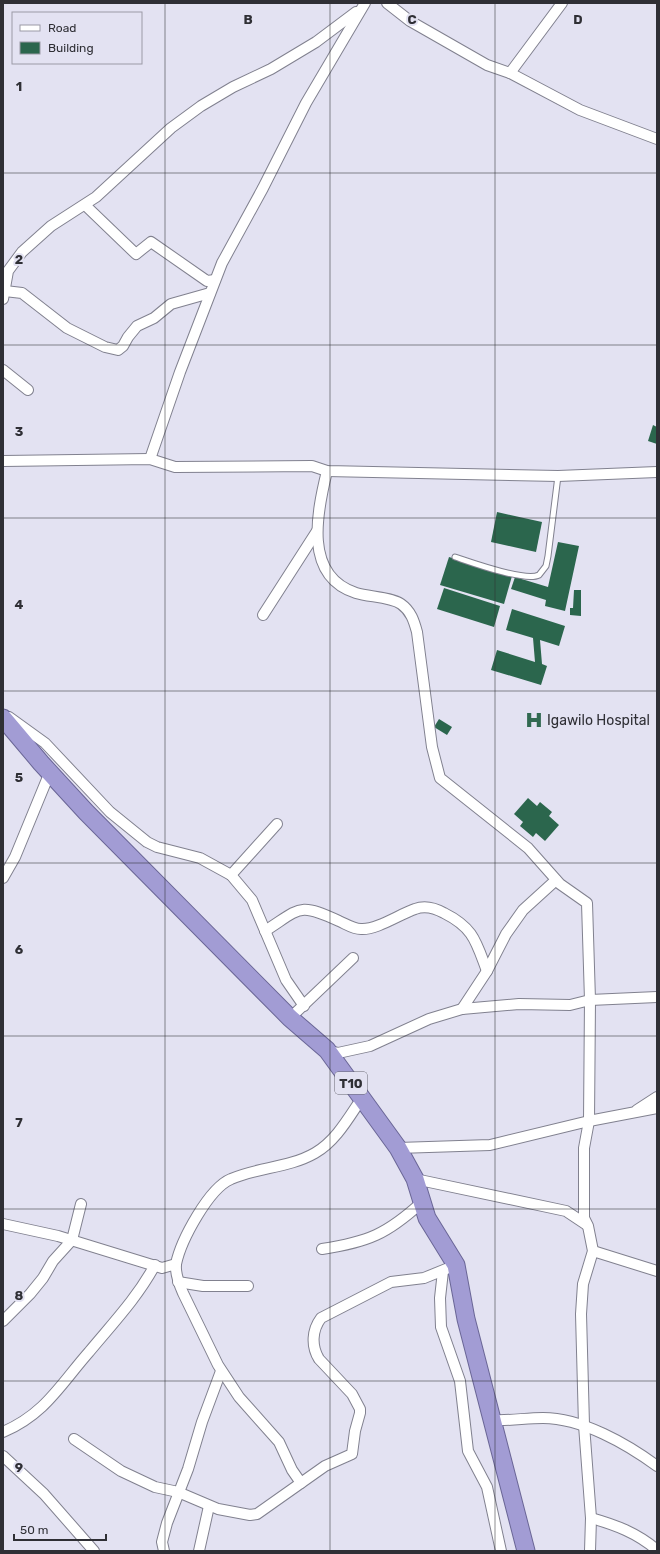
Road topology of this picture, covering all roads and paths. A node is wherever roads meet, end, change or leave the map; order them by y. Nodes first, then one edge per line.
1 (364, 3) edge
2 (387, 3) edge
3 (562, 3) edge
4 (510, 73) junction
5 (657, 139) edge
6 (84, 205) junction
7 (215, 280) junction
8 (210, 293) junction
9 (4, 295) edge
10 (3, 370) edge
11 (28, 390) dead end
12 (150, 459) junction
13 (3, 460) edge
14 (327, 471) junction
15 (657, 472) edge
16 (558, 476) junction
17 (317, 531) junction
18 (455, 558) dead end
19 (263, 615) dead end
20 (3, 712) edge
21 (3, 718) edge
22 (50, 772) junction
23 (277, 824) dead end
24 (231, 875) junction
25 (3, 878) edge
26 (556, 880) junction
27 (266, 931) junction
28 (353, 958) dead end
29 (487, 971) junction
30 (657, 998) edge
31 (590, 1000) junction
32 (304, 1006) junction
33 (462, 1009) junction
34 (290, 1018) junction
35 (327, 1050) junction
36 (657, 1097) edge
37 (362, 1098) junction
38 (657, 1108) edge
39 (636, 1111) junction
40 (589, 1121) junction
41 (398, 1148) junction
42 (415, 1179) junction
43 (422, 1203) junction
44 (81, 1204) dead end
45 (3, 1224) edge
46 (588, 1226) junction
47 (72, 1240) junction
48 (322, 1249) dead end
49 (593, 1250) junction
50 (176, 1264) junction
51 (155, 1265) junction
52 (449, 1268) junction
53 (657, 1271) edge
54 (178, 1282) junction
55 (248, 1286) dead end
56 (3, 1321) edge
57 (222, 1371) junction
58 (492, 1420) junction
59 (584, 1425) junction
60 (3, 1432) edge
61 (74, 1439) dead end
62 (3, 1456) edge
63 (657, 1466) edge
64 (301, 1483) junction
65 (178, 1492) junction
66 (209, 1506) junction
67 (590, 1518) junction
68 (657, 1550) edge
69 (94, 1551) edge
70 (164, 1551) edge
71 (199, 1551) edge
72 (501, 1551) edge
73 (526, 1551) edge
74 (590, 1551) edge

1 - 6 street
1 - 7 street
2 - 4 street
3 - 4 street
4 - 5 street
6 - 7 street
6 - 9 street
7 - 8 street
8 - 9 street
8 - 12 street
10 - 11 street
12 - 13 street
12 - 14 street
14 - 16 street
14 - 17 street
15 - 16 street
16 - 18 lane
17 - 19 street
17 - 26 street
20 - 24 street
21 - 22 highway, T10
22 - 25 street
22 - 34 highway, T10
23 - 24 street
24 - 27 street
26 - 29 street
26 - 31 street
27 - 29 street
27 - 32 street
28 - 32 street
29 - 33 street
30 - 31 street
31 - 33 street
31 - 40 street
32 - 34 street
33 - 35 street
34 - 35 highway, T10
35 - 37 highway, T10
36 - 39 street
37 - 41 highway, T10
37 - 50 street
38 - 39 street
39 - 40 street
40 - 41 street
40 - 46 street
41 - 42 highway, T10
42 - 43 highway, T10
42 - 46 street
43 - 48 street
43 - 52 highway, T10
44 - 47 street
45 - 47 street
46 - 49 street
47 - 51 street
47 - 56 street
49 - 53 street
49 - 59 street
50 - 51 street
50 - 54 street
51 - 60 street
52 - 58 highway, T10
52 - 64 street
52 - 72 street
54 - 55 street
54 - 57 street
57 - 64 street
57 - 65 street
58 - 59 street
58 - 73 highway, T10
59 - 63 street
59 - 67 street
61 - 65 street
62 - 69 street
64 - 66 street
65 - 66 street
65 - 70 street
66 - 71 street
67 - 68 street
67 - 74 street

